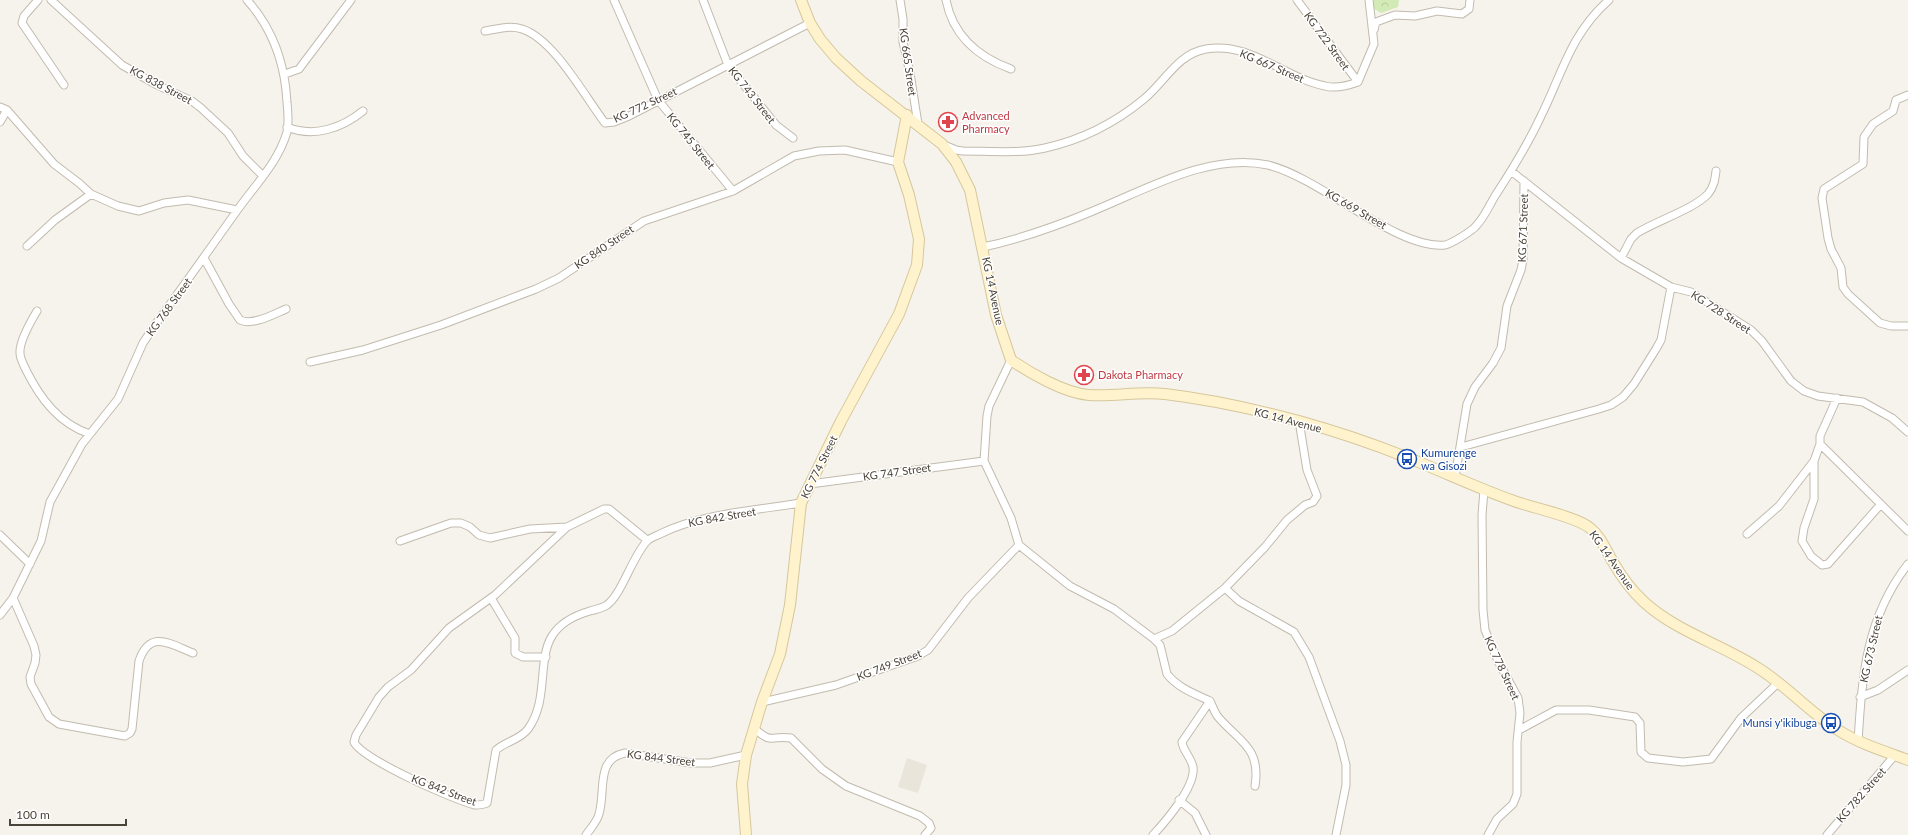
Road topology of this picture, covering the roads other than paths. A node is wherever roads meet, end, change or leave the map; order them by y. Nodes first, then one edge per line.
1 (38, 0) edge
2 (52, 0) edge
3 (247, 0) edge
4 (350, 0) edge
5 (614, 0) edge
6 (703, 0) edge
7 (801, 0) edge
8 (900, 0) edge
9 (946, 0) edge
10 (1297, 0) edge
11 (1369, 0) edge
12 (1470, 0) edge
13 (1608, 0) edge
14 (810, 23) junction
15 (485, 31) dead end
16 (1374, 44) junction
17 (728, 65) junction
18 (1011, 69) dead end
19 (284, 74) junction
20 (1358, 82) junction
21 (64, 85) dead end
22 (1908, 95) edge
23 (658, 100) junction
24 (3, 109) edge
25 (363, 111) dead end
26 (907, 115) junction
27 (0, 122) edge
28 (918, 124) junction
29 (287, 127) junction
30 (793, 138) dead end
31 (942, 144) junction
32 (898, 162) junction
33 (1511, 171) junction
34 (1716, 171) dead end
35 (263, 176) junction
36 (1524, 181) junction
37 (733, 191) junction
38 (91, 194) junction
39 (237, 210) junction
40 (27, 246) dead end
41 (983, 247) junction
42 (204, 258) junction
43 (1621, 258) junction
44 (1671, 287) junction
45 (286, 309) dead end
46 (37, 311) dead end
47 (1908, 326) edge
48 (1010, 360) junction
49 (310, 362) dead end
50 (1837, 398) junction
51 (1299, 421) junction
52 (1908, 432) edge
53 (90, 434) junction
54 (1820, 444) junction
55 (1461, 447) junction
56 (984, 460) junction
57 (1814, 461) junction
58 (1455, 477) junction
59 (810, 484) junction
60 (1484, 490) junction
61 (801, 503) junction
62 (1881, 504) junction
63 (567, 527) junction
64 (1908, 531) edge
65 (1747, 534) dead end
66 (0, 535) edge
67 (647, 540) junction
68 (400, 541) dead end
69 (1019, 545) junction
70 (30, 564) junction
71 (1908, 564) edge
72 (1225, 588) junction
73 (13, 598) junction
74 (491, 598) junction
75 (0, 615) edge
76 (1154, 639) junction
77 (193, 652) dead end
78 (546, 657) junction
79 (1908, 670) edge
80 (1779, 682) junction
81 (1860, 697) junction
82 (1210, 701) junction
83 (762, 702) junction
84 (754, 728) junction
85 (1519, 730) junction
86 (1858, 742) junction
87 (746, 755) junction
88 (1895, 755) junction
89 (1908, 760) edge
90 (1255, 786) dead end
91 (1179, 800) junction
92 (586, 835) edge
93 (746, 835) edge
94 (925, 835) edge
95 (1154, 835) edge
96 (1206, 835) edge
97 (1336, 835) edge
98 (1488, 835) edge
99 (1827, 835) edge

1 - 21 street
2 - 35 street, KG 838 Street
3 - 19 street, KG 768 Street
4 - 19 street
5 - 23 street, KG 745 Street
6 - 17 street, KG 743 Street
7 - 14 main road, KG 14 Avenue
8 - 28 street, KG 665 Street
9 - 18 street
10 - 20 street, KG 722 Street
11 - 16 street
12 - 16 street
13 - 33 street, KG 669 Street
14 - 17 street, KG 772 Street
14 - 26 main road, KG 14 Avenue
15 - 23 street, KG 772 Street
16 - 20 street
17 - 23 street, KG 772 Street
17 - 30 street, KG 743 Street
19 - 29 street, KG 768 Street
20 - 31 street, KG 667 Street
22 - 47 street
23 - 37 street, KG 745 Street
24 - 27 street
24 - 38 street
25 - 29 street
26 - 28 main road, KG 14 Avenue
26 - 32 main road, KG 774 Street
28 - 31 main road, KG 14 Avenue
29 - 35 street, KG 768 Street
31 - 41 main road, KG 14 Avenue
32 - 37 street, KG 840 Street
32 - 59 main road, KG 774 Street
33 - 36 street, KG 728 Street
33 - 41 street, KG 669 Street
34 - 43 street
35 - 39 street, KG 768 Street
36 - 43 street, KG 728 Street
36 - 55 street, KG 671 Street
37 - 49 street, KG 840 Street
38 - 39 street
38 - 40 street
39 - 42 street, KG 768 Street
41 - 48 main road, KG 14 Avenue
42 - 45 street
42 - 53 street, KG 768 Street
43 - 44 street, KG 728 Street
44 - 50 street, KG 728 Street
44 - 55 street
46 - 53 street
48 - 51 main road, KG 14 Avenue
48 - 56 street
50 - 52 street, KG 728 Street
50 - 54 street
51 - 58 main road, KG 14 Avenue
51 - 72 street
53 - 70 street, KG 768 Street
54 - 57 street
54 - 62 street
55 - 58 street, KG 671 Street
56 - 59 street, KG 747 Street
56 - 69 street
57 - 62 street
57 - 65 street
58 - 60 main road, KG 14 Avenue
59 - 61 main road, KG 774 Street
60 - 80 main road, KG 14 Avenue
60 - 85 street, KG 778 Street
61 - 67 street, KG 842 Street
61 - 83 main road, KG 774 Street
62 - 64 street
63 - 67 street
63 - 68 street
63 - 74 street
66 - 70 street
67 - 78 street, KG 842 Street
69 - 76 street
69 - 83 street, KG 749 Street
70 - 73 street, KG 768 Street
71 - 81 street, KG 673 Street
72 - 76 street
72 - 97 street
73 - 75 street, KG 768 Street
73 - 77 street
74 - 78 street
74 - 78 street, KG 842 Street
76 - 82 street
79 - 81 street
80 - 85 street
80 - 86 main road, KG 14 Avenue
81 - 86 street, KG 673 Street
82 - 90 street
82 - 91 street
83 - 84 main road, KG 774 Street
84 - 87 main road, KG 774 Street
84 - 94 street
85 - 98 street, KG 778 Street
86 - 88 main road, KG 14 Avenue
87 - 92 street, KG 844 Street
87 - 93 main road, KG 774 Street
88 - 89 main road, KG 14 Avenue
88 - 99 street, KG 782 Street
91 - 95 street
91 - 96 street

